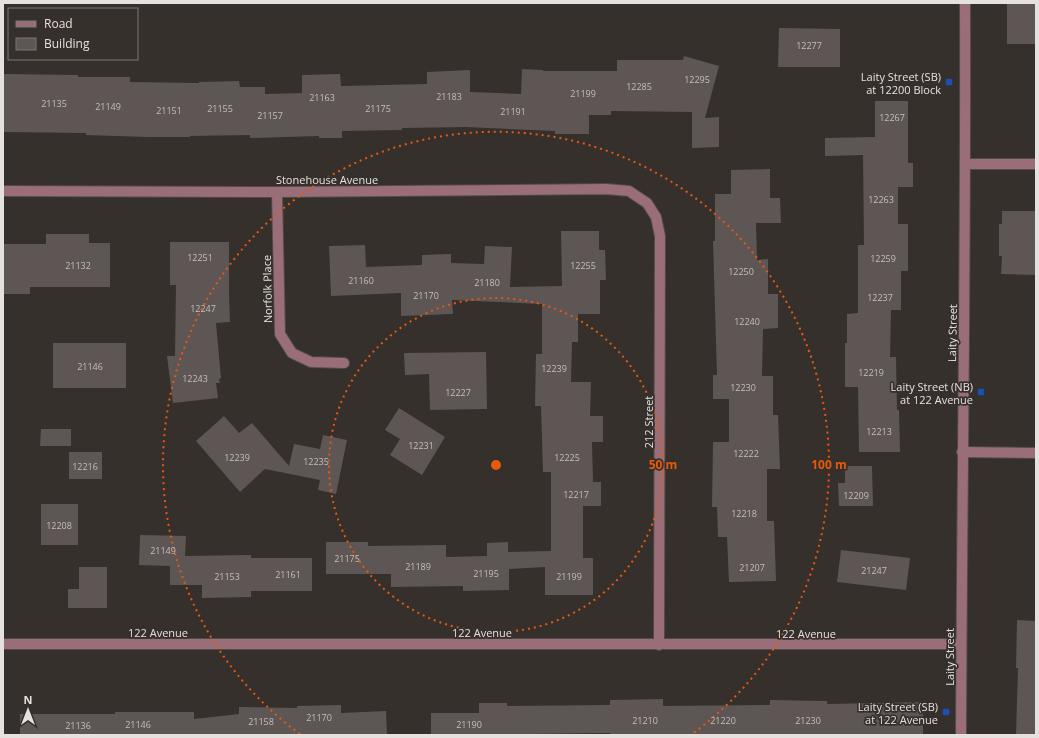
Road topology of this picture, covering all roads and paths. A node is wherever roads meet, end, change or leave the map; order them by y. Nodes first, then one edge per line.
1 (965, 3) edge
2 (966, 164) junction
3 (1036, 164) edge
4 (3, 191) edge
5 (277, 192) junction
6 (647, 203) joint
7 (344, 363) dead end
8 (962, 452) junction
9 (1036, 453) edge
10 (3, 644) edge
11 (961, 644) junction
12 (659, 645) junction
13 (961, 735) edge

1 - 2 street, Laity Street
2 - 3 street
2 - 8 street, Laity Street
4 - 5 street, Stonehouse Avenue
5 - 6 street, Stonehouse Avenue
5 - 7 street, Norfolk Place
6 - 12 street, 212 Street
8 - 9 street
8 - 11 street, Laity Street
10 - 12 street, 122 Avenue
11 - 12 street, 122 Avenue
11 - 13 street, Laity Street

